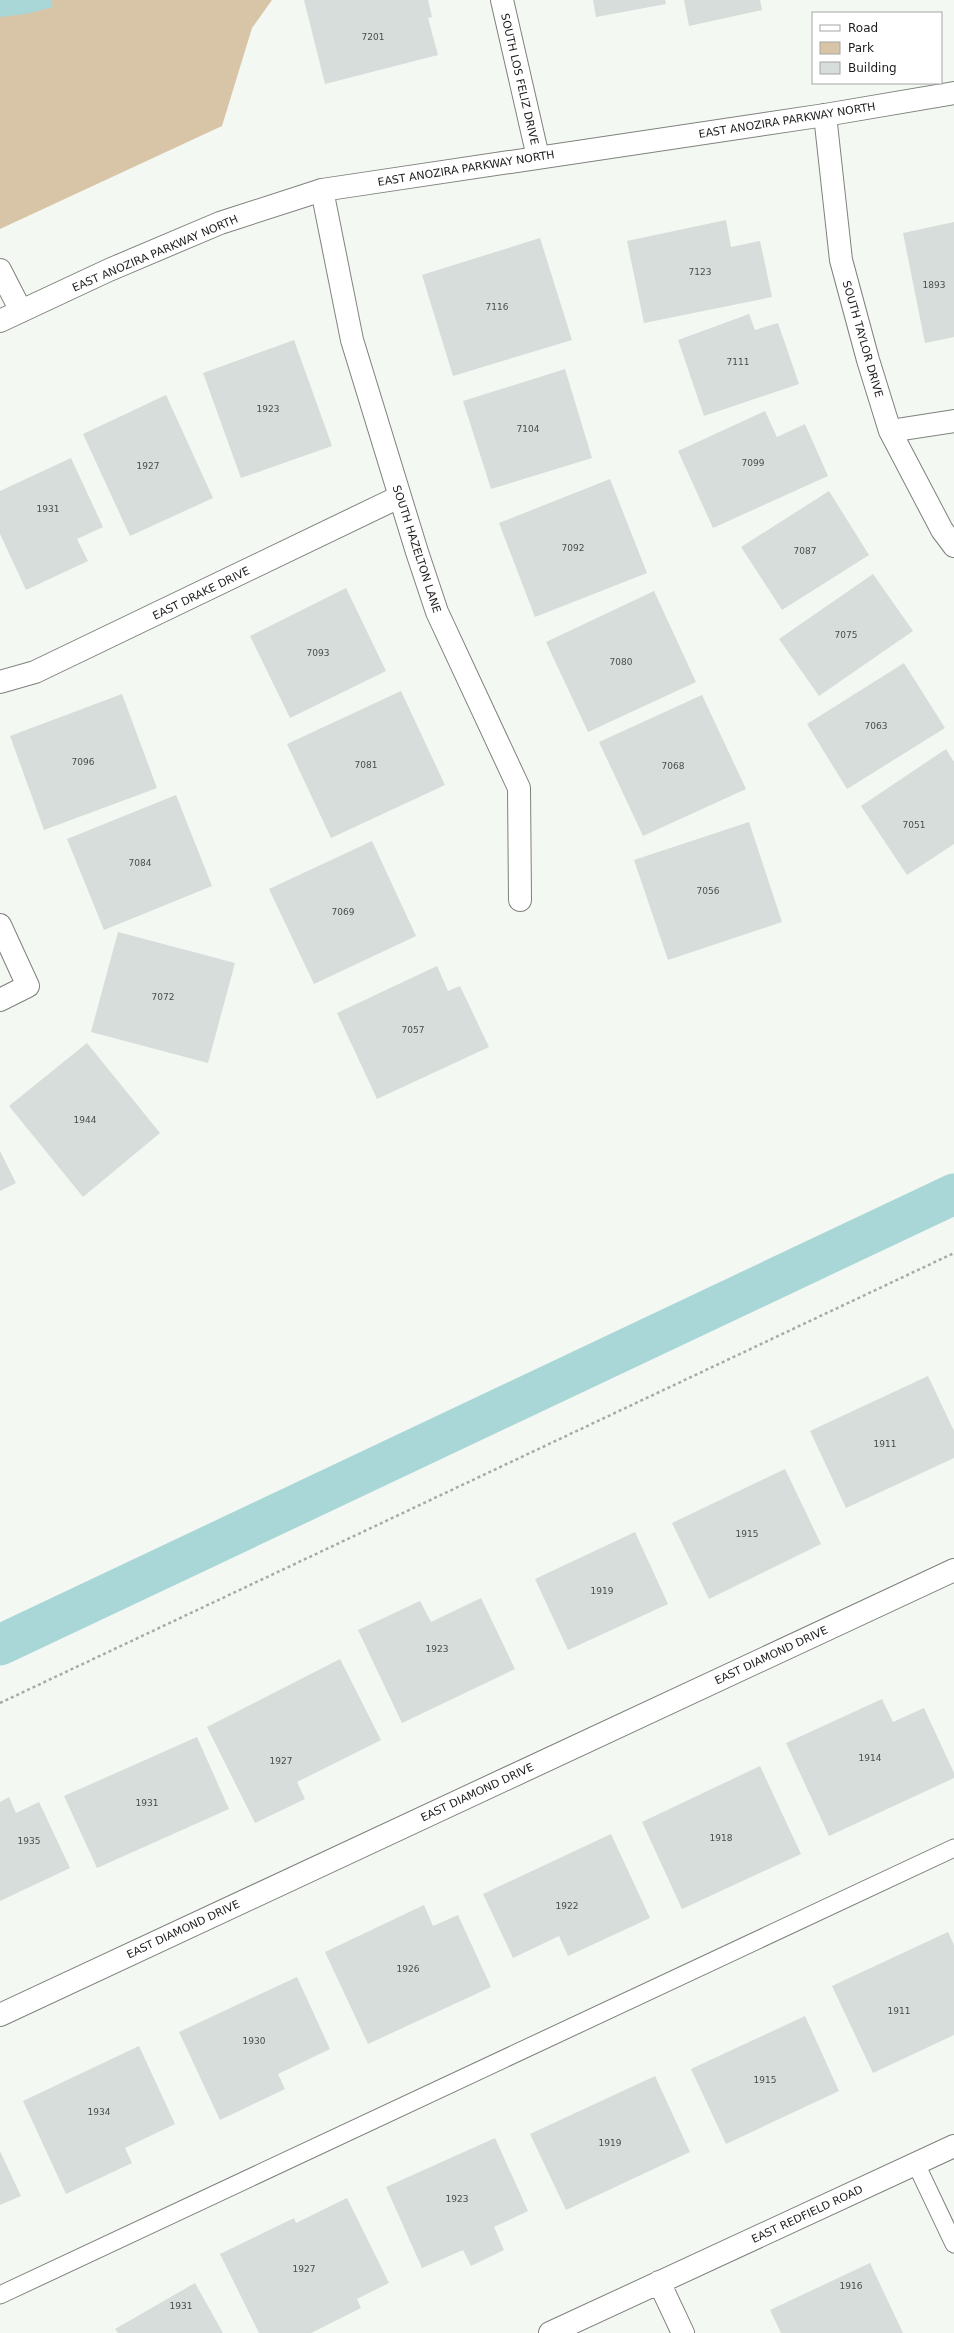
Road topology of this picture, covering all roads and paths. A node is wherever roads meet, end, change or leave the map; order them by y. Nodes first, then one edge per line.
1 (502, 0) edge
2 (954, 93) edge
3 (825, 115) junction
4 (538, 157) junction
5 (322, 190) junction
6 (0, 270) edge
7 (21, 312) junction
8 (0, 321) edge
9 (954, 421) edge
10 (890, 431) junction
11 (399, 497) junction
12 (954, 546) edge
13 (0, 682) edge
14 (520, 900) dead end
15 (0, 925) edge
16 (0, 1000) edge
17 (954, 1253) edge
18 (954, 1570) edge
19 (0, 1703) edge
20 (954, 1848) edge
21 (0, 2015) edge
22 (954, 2146) edge
23 (916, 2164) junction
24 (954, 2244) edge
25 (659, 2282) junction
26 (0, 2295) edge
27 (550, 2333) edge
28 (683, 2333) edge

1 - 4 street, SOUTH LOS FELIZ DRIVE
2 - 3 street, EAST ANOZIRA PARKWAY NORTH
3 - 4 street, EAST ANOZIRA PARKWAY NORTH
3 - 10 street, SOUTH TAYLOR DRIVE
4 - 5 street, EAST ANOZIRA PARKWAY NORTH
5 - 7 street, EAST ANOZIRA PARKWAY NORTH
5 - 11 street, SOUTH HAZELTON LANE
6 - 7 street
7 - 8 street, EAST ANOZIRA PARKWAY NORTH
9 - 10 street
10 - 12 street, SOUTH TAYLOR DRIVE
11 - 13 street, EAST DRAKE DRIVE
11 - 14 street, SOUTH HAZELTON LANE
15 - 16 street
17 - 19 path
18 - 21 street, EAST DIAMOND DRIVE
20 - 26 lane
22 - 23 street, EAST REDFIELD ROAD
23 - 24 lane
23 - 25 street, EAST REDFIELD ROAD
25 - 27 street, EAST REDFIELD ROAD
25 - 28 street

